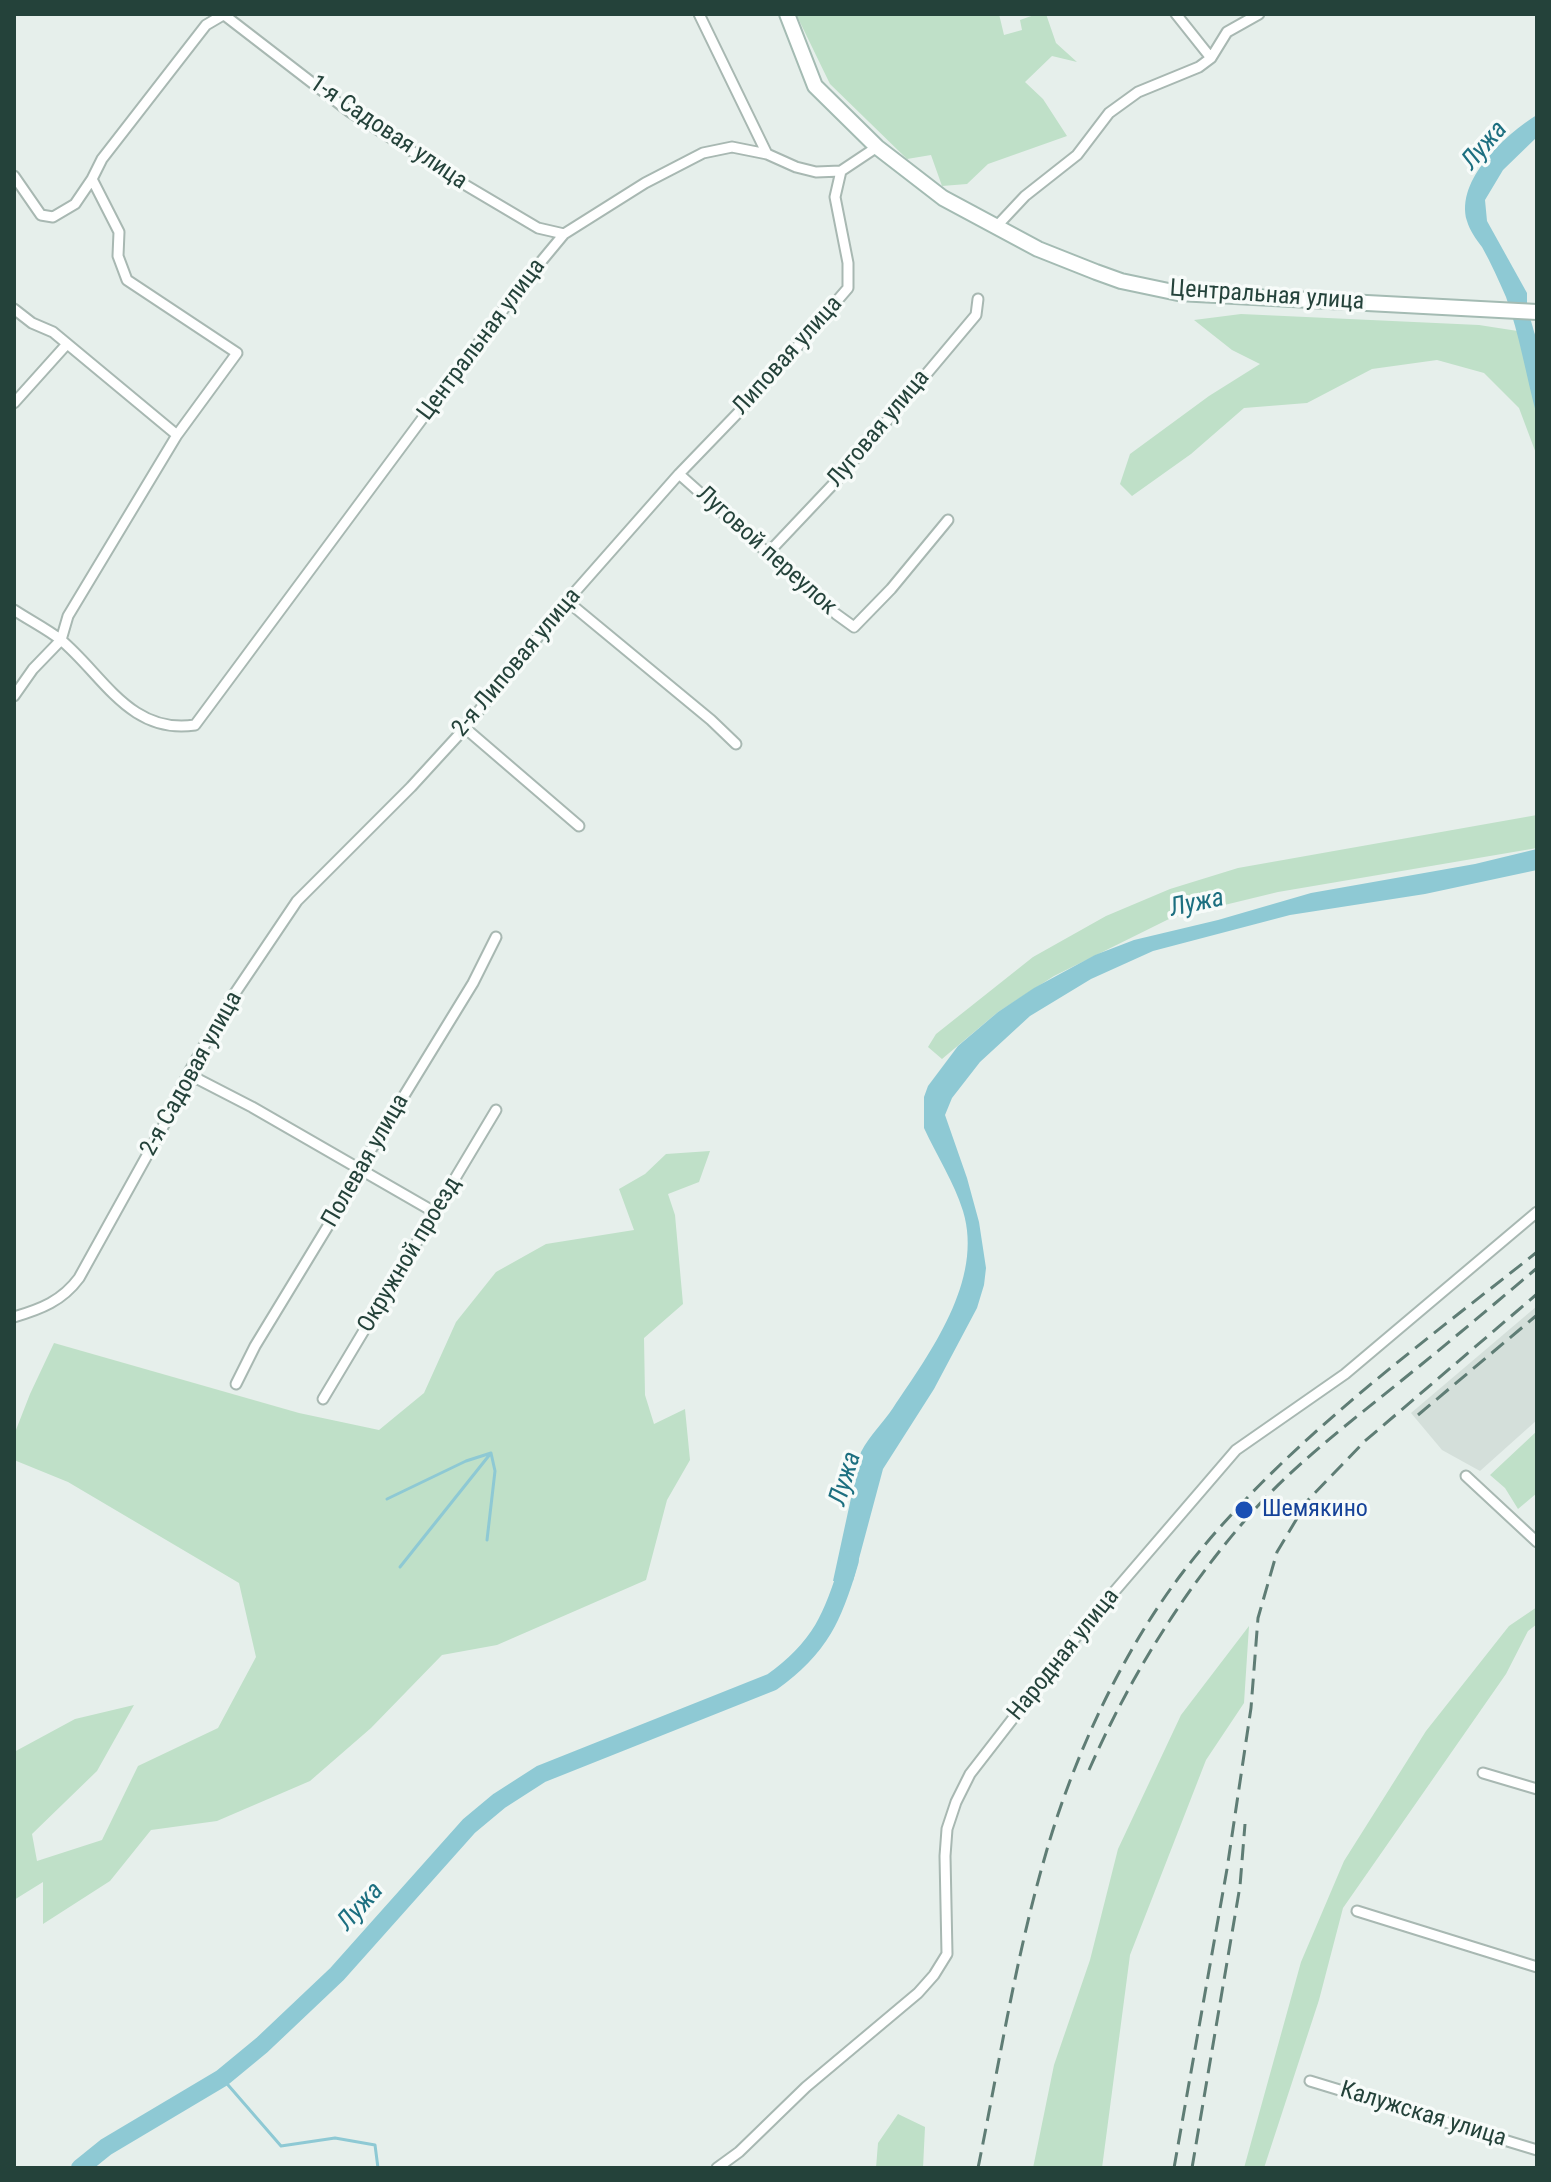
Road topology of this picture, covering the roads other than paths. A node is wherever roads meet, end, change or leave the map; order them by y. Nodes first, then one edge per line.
1 (223, 14) edge
2 (699, 14) edge
3 (787, 14) edge
4 (1176, 14) edge
5 (1259, 14) edge
6 (1211, 58) junction
7 (877, 147) junction
8 (767, 154) junction
9 (841, 171) junction
10 (14, 176) edge
11 (92, 179) junction
12 (995, 228) junction
13 (564, 234) junction
14 (978, 299) dead end
15 (14, 309) edge
16 (1537, 312) edge
17 (67, 344) junction
18 (14, 403) edge
19 (177, 435) junction
20 (679, 474) junction
21 (948, 520) dead end
22 (769, 552) junction
23 (567, 601) junction
24 (14, 610) edge
25 (61, 640) junction
26 (14, 696) edge
27 (465, 728) junction
28 (736, 744) dead end
29 (579, 826) dead end
30 (351, 847) joint
31 (496, 937) dead end
32 (188, 1074) junction
33 (496, 1110) dead end
34 (362, 1170) junction
35 (1537, 1212) edge
36 (436, 1213) junction
37 (14, 1317) edge
38 (236, 1384) dead end
39 (323, 1399) dead end
40 (1466, 1476) dead end
41 (1537, 1542) edge
42 (1483, 1773) dead end
43 (1537, 1789) edge
44 (1357, 1911) dead end
45 (1537, 1967) edge
46 (1310, 2081) dead end
47 (1537, 2150) edge
48 (717, 2168) edge

1 - 11 street
1 - 13 street, 1-я Садовая улица
2 - 8 street
3 - 7 street, Центральная улица
4 - 6 street
5 - 6 street
6 - 12 street
7 - 9 street
7 - 12 street, Центральная улица
8 - 9 street, Центральная улица
8 - 13 street, Центральная улица
9 - 20 street, Липовая улица
10 - 11 street
11 - 19 street
12 - 16 street, Центральная улица
13 - 25 street, Центральная улица
14 - 22 street, Луговая улица
15 - 17 street
17 - 18 street
17 - 19 street
19 - 25 street
20 - 22 street, Луговой переулок
20 - 23 street, 2-я Липовая улица
21 - 22 street, Луговой переулок
23 - 27 street, 2-я Липовая улица
23 - 28 street
24 - 25 street
25 - 26 street
27 - 29 street
27 - 30 street, 2-я Липовая улица
30 - 32 street, 2-я Садовая улица
31 - 34 street, Полевая улица
32 - 34 street
32 - 37 street, 2-я Садовая улица
33 - 36 street, Окружной проезд
34 - 36 street
34 - 38 street, Полевая улица
35 - 48 street, Народная улица
36 - 39 street, Окружной проезд
40 - 41 street
42 - 43 street
44 - 45 street
46 - 47 street, Калужская улица

